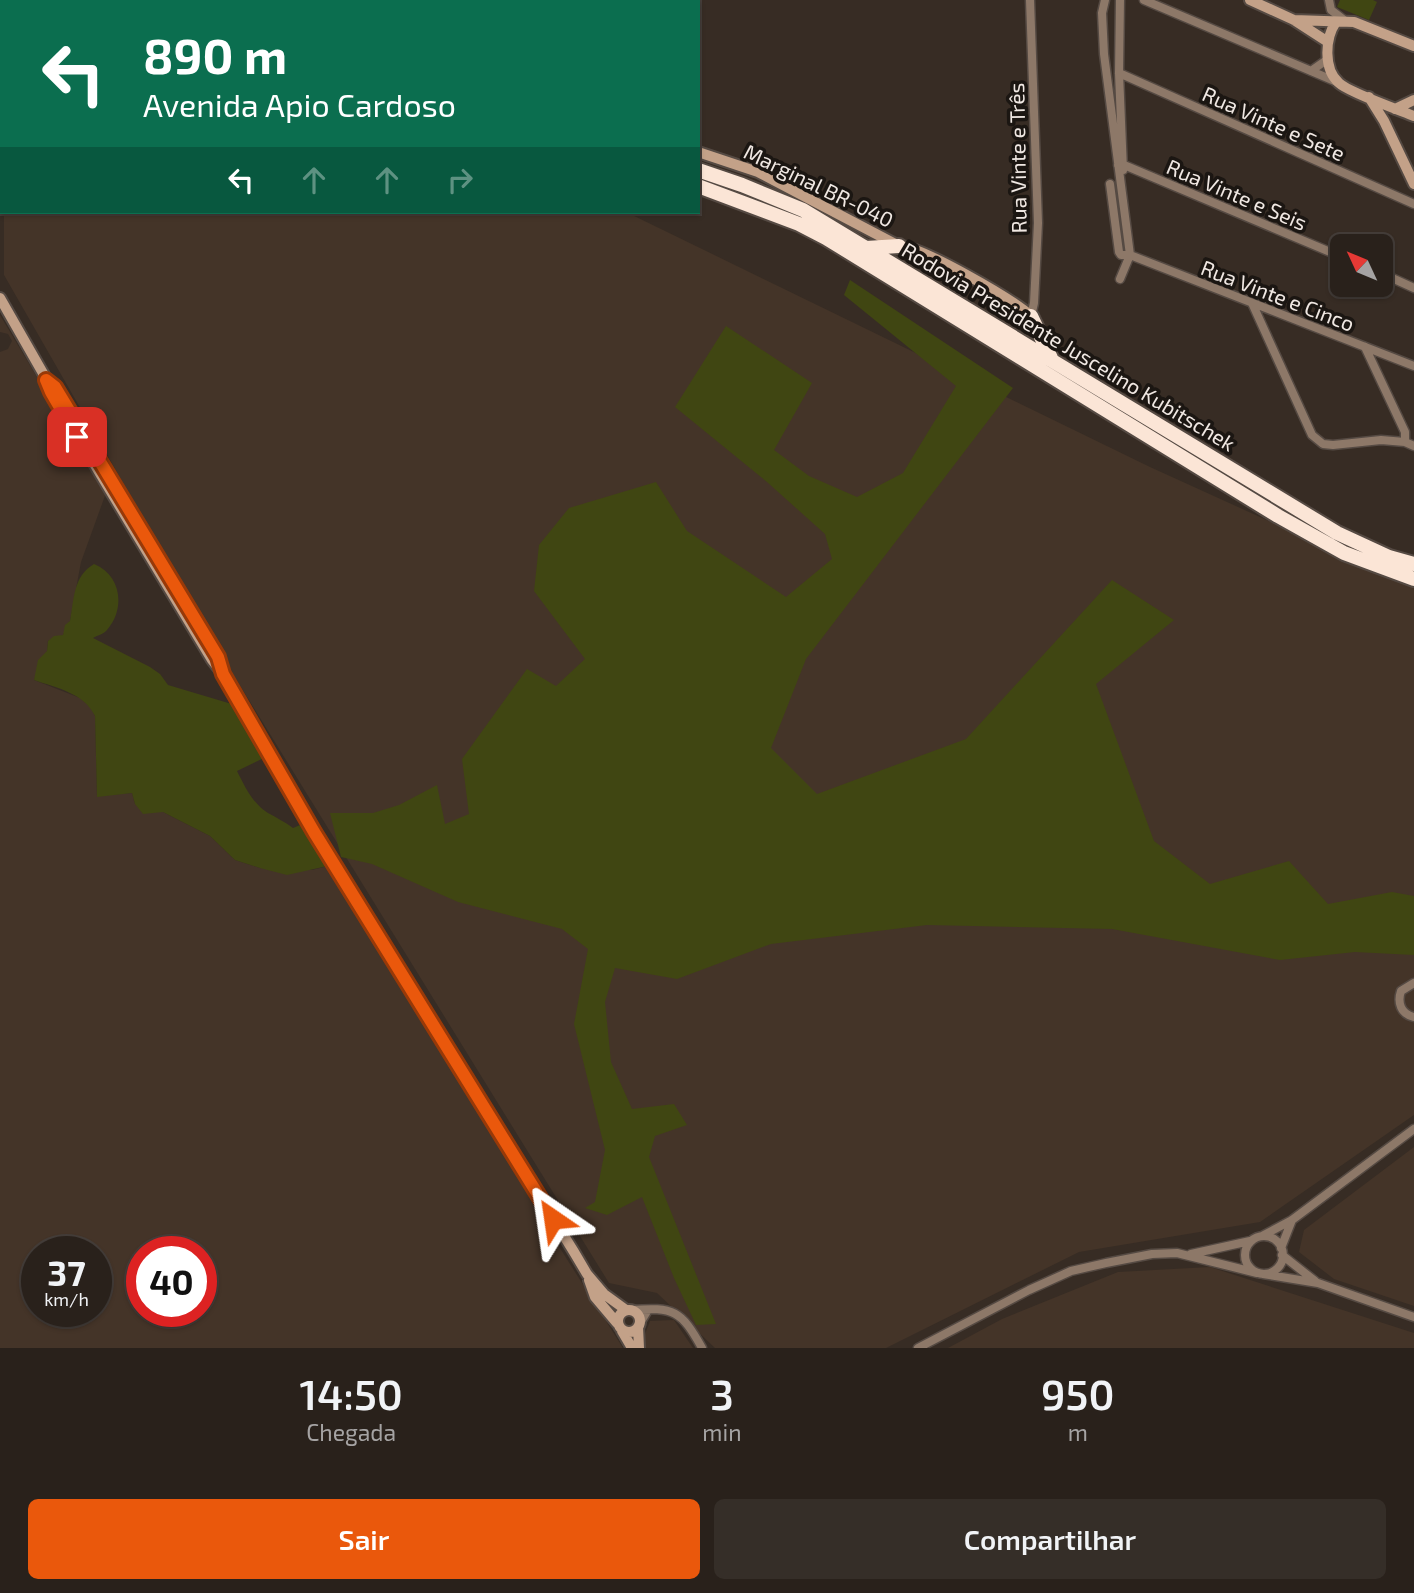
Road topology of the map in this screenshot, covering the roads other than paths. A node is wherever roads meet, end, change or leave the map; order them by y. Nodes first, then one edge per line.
1 (1030, 0) edge
2 (1105, 0) edge
3 (1120, 0) edge
4 (1144, 0) edge
5 (1250, 0) edge
6 (1329, 0) edge
7 (1294, 20) junction
8 (1340, 21) junction
9 (1328, 42) junction
10 (1414, 46) edge
11 (1328, 59) junction
12 (1311, 71) junction
13 (1119, 74) junction
14 (1337, 82) junction
15 (1369, 97) junction
16 (1414, 100) edge
17 (1395, 108) junction
18 (1414, 116) edge
19 (700, 153) edge
20 (1121, 165) junction
21 (700, 171) edge
22 (1110, 184) dead end
23 (1414, 184) edge
24 (700, 187) edge
25 (1414, 204) edge
26 (899, 246) junction
27 (866, 248) junction
28 (1330, 252) edge
29 (1130, 255) junction
30 (1393, 278) edge
31 (1120, 279) dead end
32 (1411, 286) edge
33 (1414, 295) edge
34 (0, 298) edge
35 (1252, 303) junction
36 (1031, 316) junction
37 (1365, 347) junction
38 (1052, 359) junction
39 (1414, 366) edge
40 (1405, 442) junction
41 (1414, 446) edge
42 (1414, 564) edge
43 (1414, 579) edge
44 (1414, 983) edge
45 (1414, 1017) edge
46 (1414, 1129) edge
47 (1292, 1220) junction
48 (1262, 1236) junction
49 (1251, 1241) junction
50 (1282, 1252) junction
51 (1188, 1254) junction
52 (1260, 1273) junction
53 (587, 1274) junction
54 (1318, 1283) junction
55 (629, 1310) junction
56 (648, 1310) junction
57 (1414, 1317) edge
58 (639, 1325) junction
59 (620, 1327) junction
60 (632, 1348) edge
61 (639, 1348) edge
62 (702, 1348) edge
63 (918, 1348) edge

1 - 36 street, Rua Vinte e Três
2 - 20 street
3 - 13 street
4 - 12 street
5 - 7 street
6 - 8 street
7 - 8 street
7 - 9 street
8 - 9 street
8 - 10 street
9 - 11 street
11 - 12 street
11 - 14 street
12 - 14 street
13 - 20 street
13 - 25 street, Rua Vinte e Sete
14 - 15 street
15 - 17 street
15 - 23 street
16 - 17 street
17 - 18 street
19 - 26 street, Marginal BR-040
20 - 28 street, Rua Vinte e Seis
20 - 29 street
21 - 27 highway, Rodovia Presidente Juscelino Kubitschek
22 - 29 street
24 - 43 highway, Rodovia Presidente Juscelino Kubitschek
26 - 27 highway
26 - 36 street, Marginal BR-040
27 - 38 highway, Rodovia Presidente Juscelino Kubitschek
29 - 31 street
29 - 35 street, Rua Vinte e Cinco
30 - 32 street
32 - 33 street
34 - 53 street
35 - 37 street, Rua Vinte e Cinco
35 - 40 street
36 - 38 highway
37 - 39 street, Rua Vinte e Cinco
37 - 40 street
38 - 42 highway, Rodovia Presidente Juscelino Kubitschek
40 - 41 street
44 - 45 street
46 - 47 street
47 - 48 street
47 - 50 street
48 - 49 street
48 - 50 street
49 - 51 street
49 - 52 street
50 - 52 street
50 - 54 street
51 - 52 street
51 - 63 street
52 - 54 street
53 - 55 street
53 - 59 street
54 - 57 street
55 - 56 street
55 - 58 street
55 - 59 street
56 - 58 street
56 - 62 street
58 - 59 street
58 - 61 street
59 - 60 street

